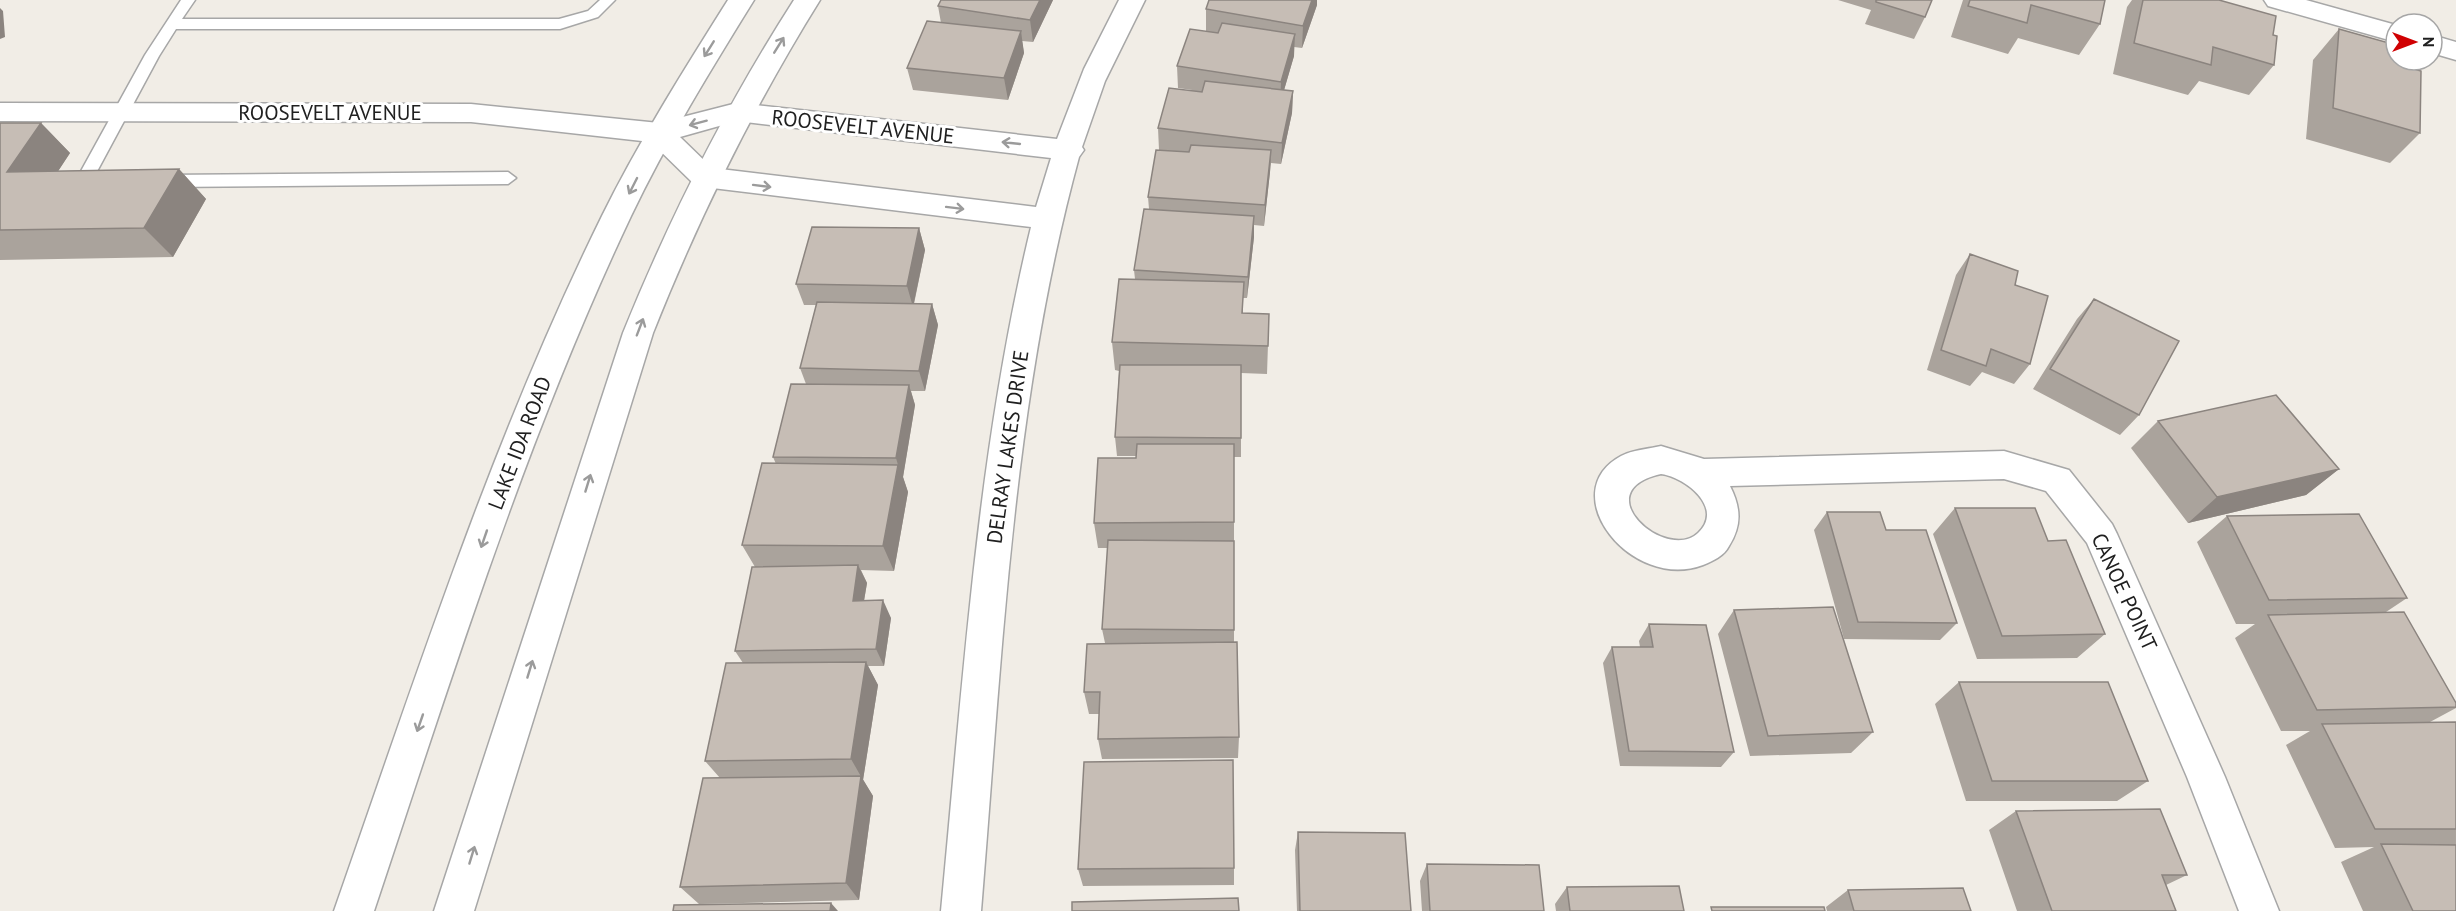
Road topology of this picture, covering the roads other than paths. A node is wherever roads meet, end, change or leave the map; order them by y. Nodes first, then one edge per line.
1 (188, 0) edge
2 (608, 0) edge
3 (741, 0) edge
4 (807, 0) edge
5 (1132, 0) edge
6 (2277, 0) edge
7 (172, 24) junction
8 (2384, 31) edge
9 (0, 112) edge
10 (120, 112) junction
11 (737, 112) junction
12 (659, 134) junction
13 (1070, 150) junction
14 (704, 177) junction
15 (508, 178) dead end
16 (154, 181) edge
17 (106, 182) edge
18 (1048, 219) junction
19 (1699, 473) dead end
20 (354, 911) edge
21 (454, 911) edge
22 (961, 911) edge
23 (2259, 911) edge

1 - 7 lane
2 - 7 lane
3 -> 12 street, LAKE IDA ROAD
11 -> 4 street
5 - 13 street, DELRAY LAKES DRIVE
6 - 8 street
7 - 10 lane
9 - 10 street, ROOSEVELT AVENUE
10 - 12 street, ROOSEVELT AVENUE
10 - 17 lane
11 -> 12 street, ROOSEVELT AVENUE
13 -> 11 street, ROOSEVELT AVENUE
11 - 14 street
12 - 14 street
12 -> 20 street, LAKE IDA ROAD
13 - 18 street, DELRAY LAKES DRIVE
14 -> 18 street
21 -> 14 street
15 - 16 lane
18 - 22 street, DELRAY LAKES DRIVE
19 - 23 street, CANOE POINT

